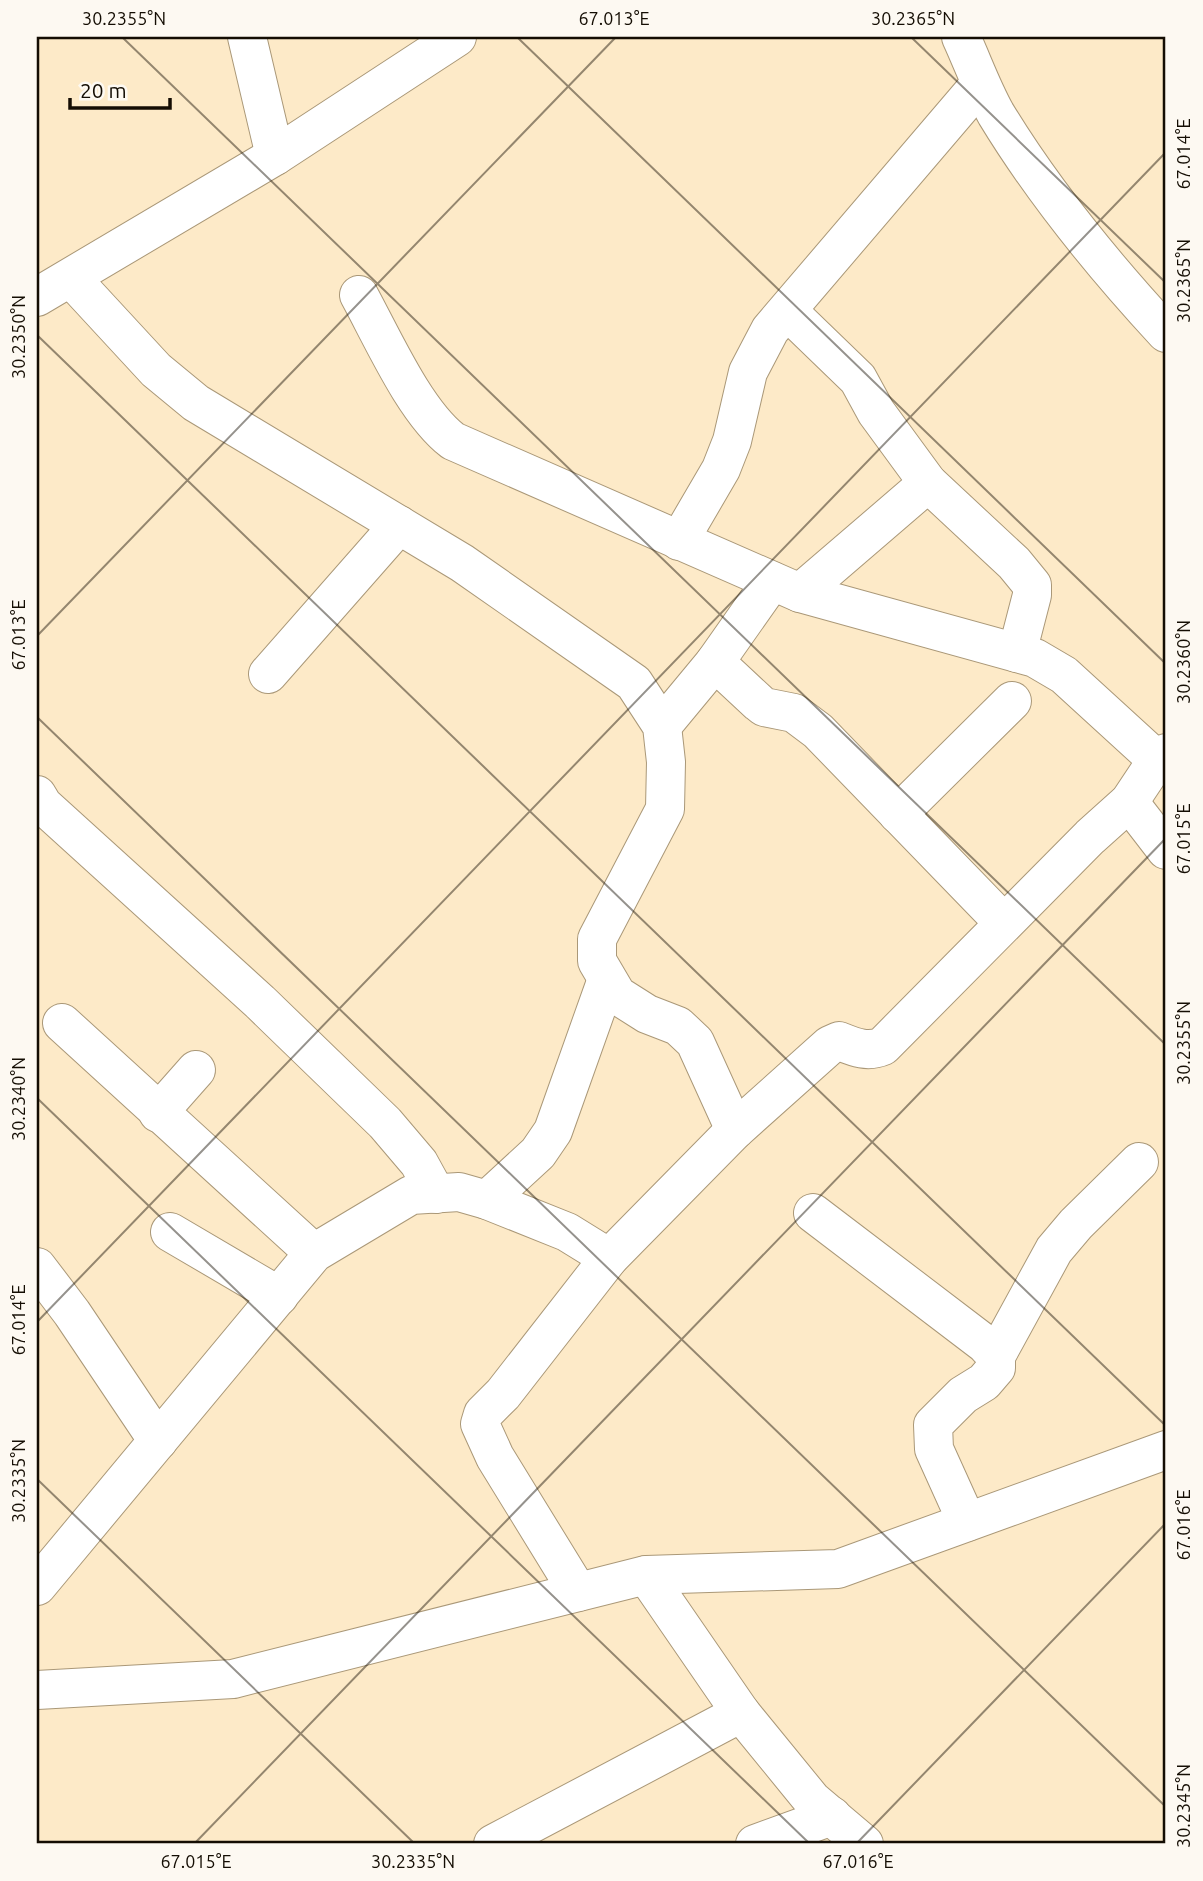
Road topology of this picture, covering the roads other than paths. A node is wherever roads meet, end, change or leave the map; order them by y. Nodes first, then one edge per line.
1 (247, 37) edge
2 (457, 37) edge
3 (961, 37) edge
4 (980, 84) junction
5 (275, 156) junction
6 (71, 278) junction
7 (359, 295) dead end
8 (37, 298) edge
9 (790, 309) junction
10 (1166, 333) edge
11 (928, 483) junction
12 (399, 525) junction
13 (679, 541) junction
14 (786, 587) junction
15 (1017, 653) junction
16 (715, 662) junction
17 (268, 674) dead end
18 (1012, 701) dead end
19 (662, 726) junction
20 (1162, 757) edge
21 (37, 795) edge
22 (1129, 802) junction
23 (898, 814) junction
24 (1166, 850) edge
25 (1004, 923) junction
26 (607, 979) junction
27 (62, 1023) dead end
28 (196, 1070) dead end
29 (158, 1113) junction
30 (735, 1130) junction
31 (1139, 1162) dead end
32 (436, 1194) junction
33 (487, 1200) junction
34 (813, 1213) dead end
35 (170, 1232) dead end
36 (314, 1253) junction
37 (609, 1258) junction
38 (37, 1267) edge
39 (279, 1296) junction
40 (996, 1356) junction
41 (158, 1441) junction
42 (1166, 1450) edge
43 (967, 1522) junction
44 (646, 1575) junction
45 (39, 1577) edge
46 (578, 1592) junction
47 (37, 1690) edge
48 (741, 1713) junction
49 (832, 1816) junction
50 (493, 1844) edge
51 (755, 1844) edge
52 (864, 1844) edge

1 - 5 street
2 - 5 street
3 - 4 street
4 - 9 street
4 - 10 street
5 - 6 street
6 - 8 street
6 - 12 street
7 - 13 street
9 - 11 street
9 - 13 street
11 - 14 street
11 - 15 street
12 - 17 street
12 - 19 street
13 - 14 street
14 - 15 street
14 - 16 street
15 - 20 street
16 - 19 street
16 - 23 street
18 - 23 street
19 - 26 street
20 - 22 street
21 - 32 street
22 - 24 street
22 - 25 street
23 - 25 street
25 - 30 street
26 - 30 street
26 - 33 street
27 - 29 street
28 - 29 street
29 - 36 street
30 - 37 street
31 - 40 street
32 - 33 street
32 - 36 street
33 - 37 street
34 - 40 street
35 - 39 street
36 - 39 street
37 - 46 street
38 - 41 street
39 - 41 street
40 - 43 street
41 - 45 street
42 - 43 street
43 - 44 street
44 - 46 street
44 - 48 street
46 - 47 street
48 - 49 street
48 - 50 street
49 - 51 street
49 - 52 street

